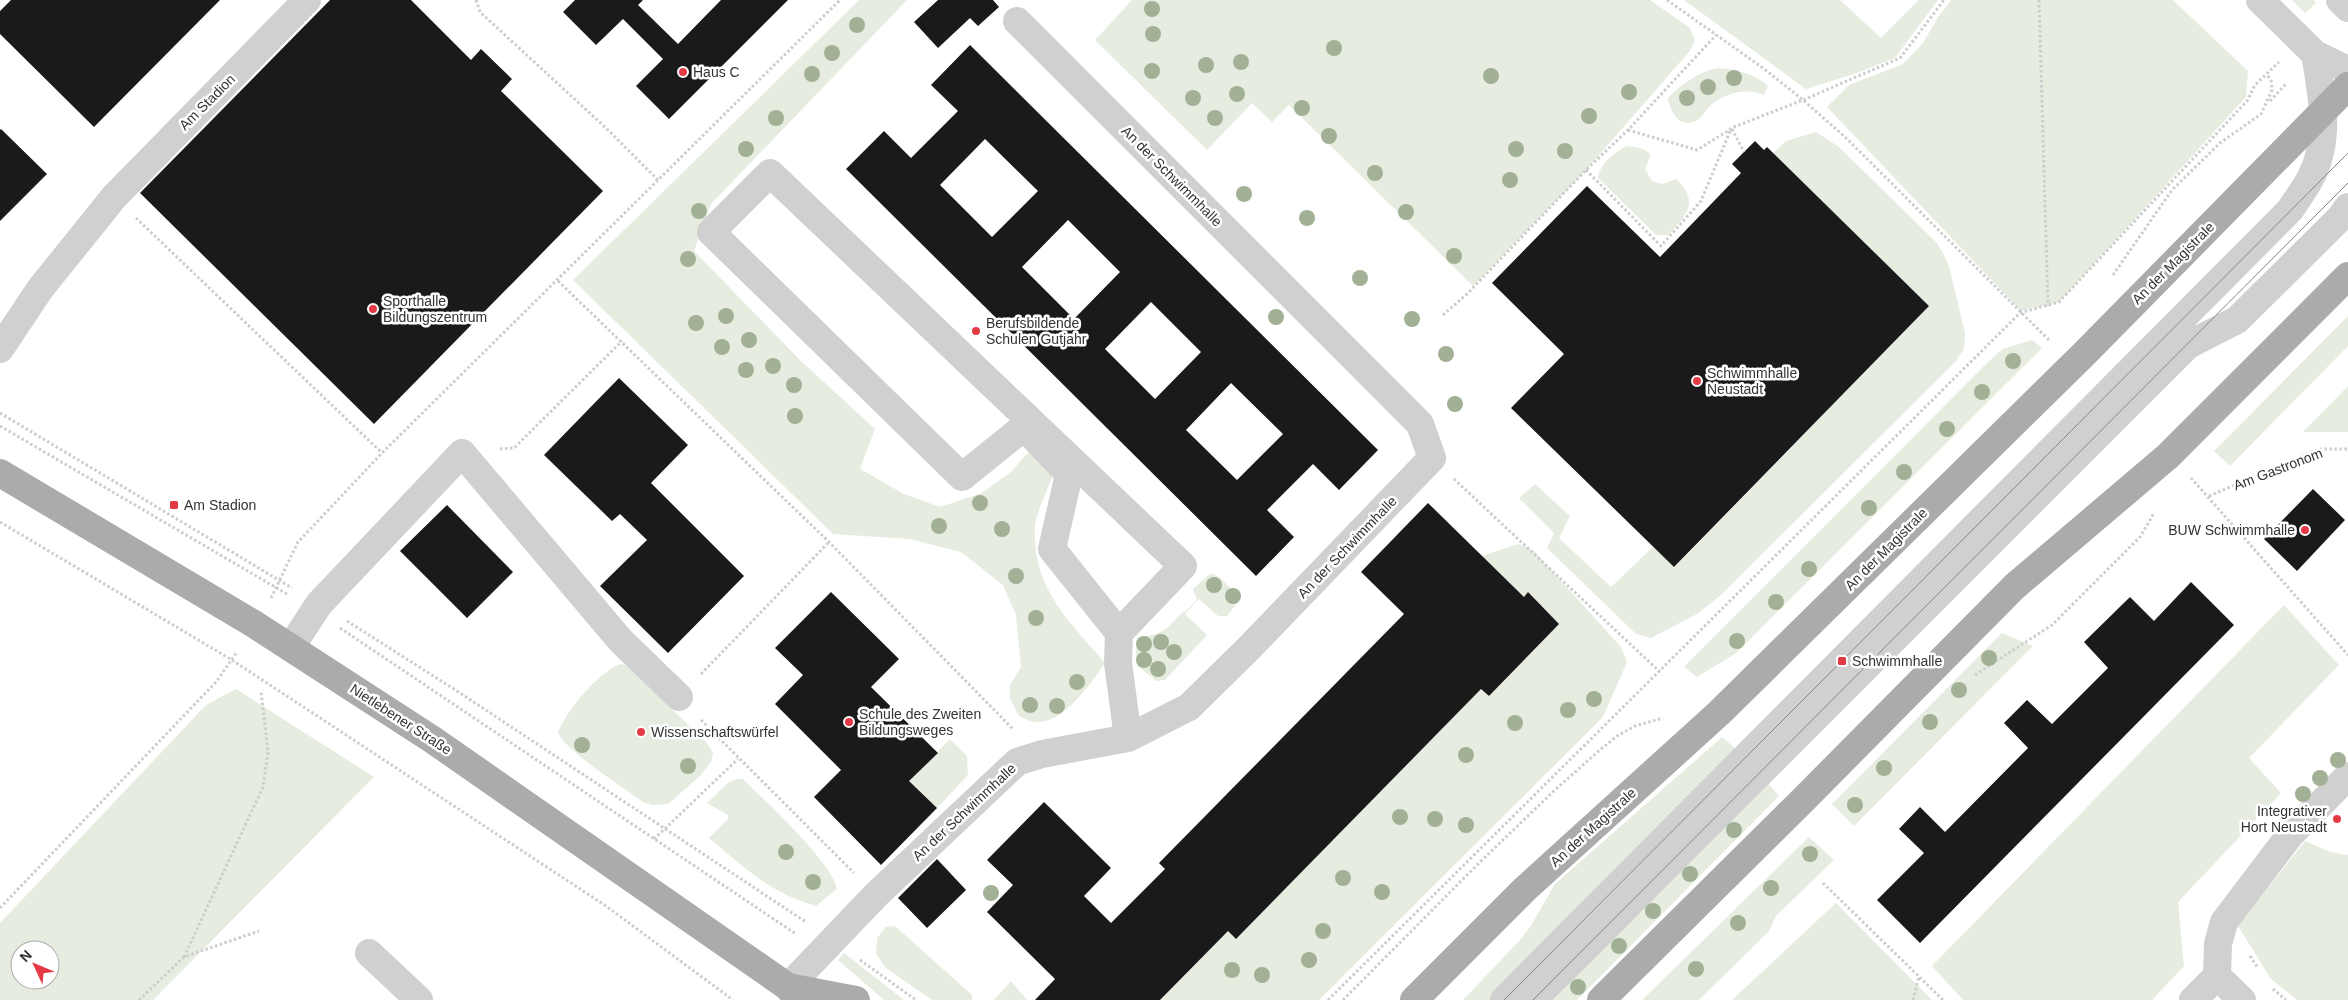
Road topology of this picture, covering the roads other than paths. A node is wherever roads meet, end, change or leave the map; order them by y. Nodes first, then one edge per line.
1 (307, 0) edge
2 (2260, 0) edge
3 (2340, 0) edge
4 (2348, 8) edge
5 (1018, 21) dead end
6 (2315, 54) junction
7 (2348, 70) edge
8 (2348, 86) edge
9 (2324, 110) junction
10 (2348, 207) edge
11 (2348, 276) edge
12 (0, 349) edge
13 (0, 473) edge
14 (1119, 633) junction
15 (291, 647) junction
16 (679, 697) road end
17 (1128, 738) junction
18 (2348, 776) edge
19 (369, 953) dead end
20 (2217, 976) junction
21 (793, 993) edge
22 (419, 1000) edge
23 (856, 1000) edge
24 (1414, 1000) edge
25 (1504, 1000) edge
26 (1533, 1000) edge
27 (1601, 1000) edge
28 (2194, 1000) edge
29 (2242, 1000) edge

1 - 12 street, Am Stadion
2 - 6 street
3 - 4 street
5 - 17 street, An der Schwimmhalle
6 - 7 street
6 - 9 street
8 - 9 main road, An der Magistrale
9 - 24 main road, An der Magistrale
9 - 25 street
10 - 26 street
11 - 27 main road
13 - 15 main road, Nietlebener Straße
14 - 14 street
14 - 17 street
15 - 16 street
15 - 21 main road, Nietlebener Straße
17 - 21 street, An der Schwimmhalle
18 - 20 street
19 - 22 street
20 - 28 street
20 - 29 street
21 - 23 main road, Nietlebener Straße

